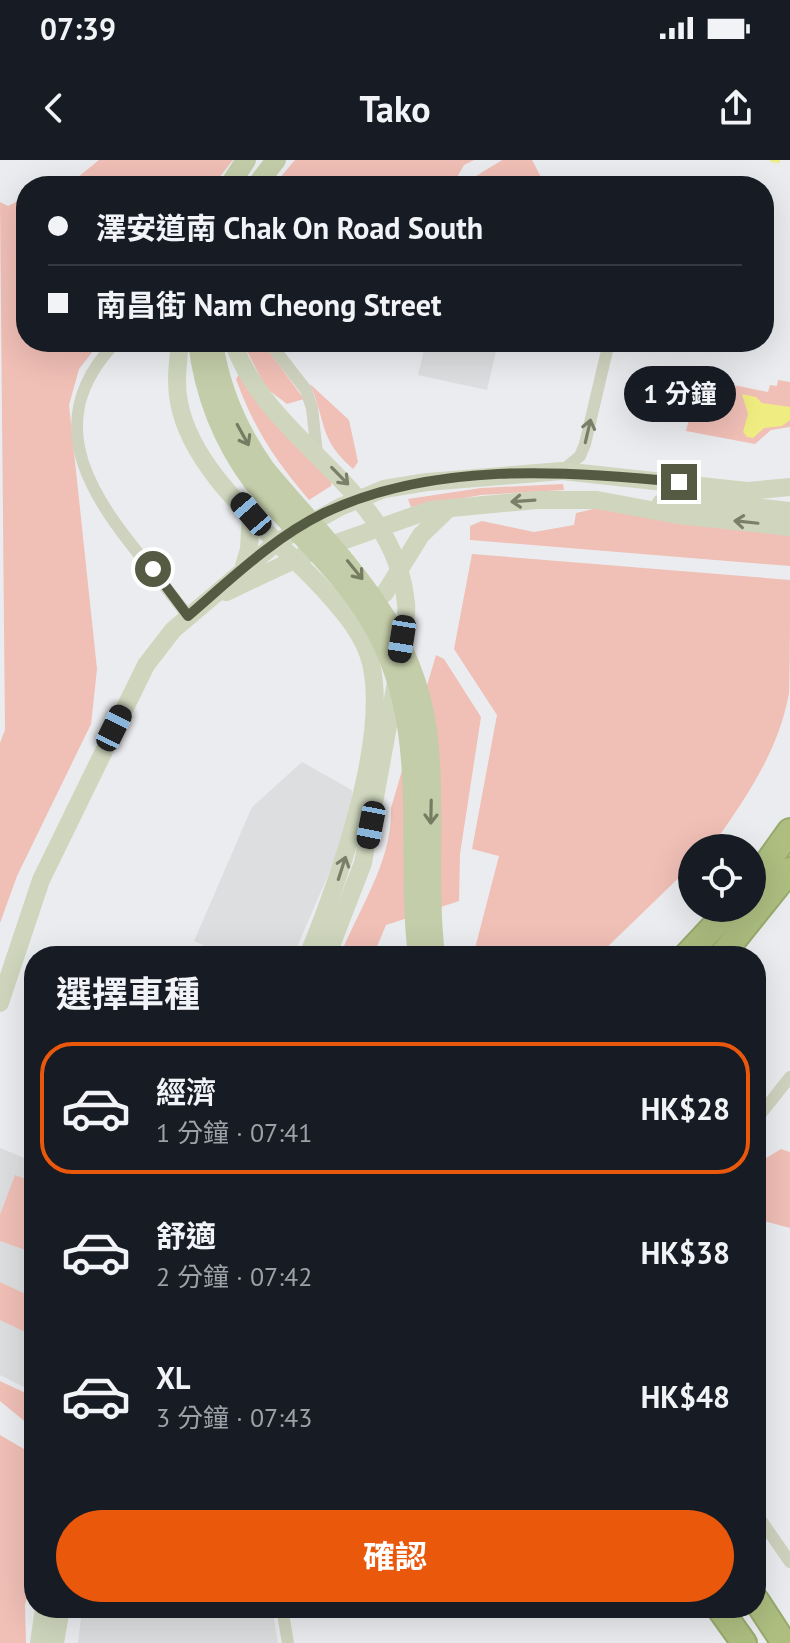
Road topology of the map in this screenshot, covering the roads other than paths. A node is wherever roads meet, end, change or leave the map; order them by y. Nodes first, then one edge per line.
1 (276, 160) edge
2 (264, 176) edge
3 (108, 352) edge
4 (179, 352) edge
5 (200, 352) edge
6 (215, 352) edge
7 (239, 352) edge
8 (277, 352) edge
9 (607, 352) edge
10 (317, 454) junction
11 (562, 471) junction
12 (259, 476) junction
13 (600, 477) junction
14 (790, 487) edge
15 (361, 499) junction
16 (708, 502) junction
17 (635, 504) junction
18 (449, 508) junction
19 (790, 511) edge
20 (251, 514) junction
21 (382, 527) junction
22 (790, 527) edge
23 (277, 542) junction
24 (295, 560) junction
25 (243, 571) junction
26 (399, 575) junction
27 (208, 599) junction
28 (341, 609) junction
29 (188, 616) junction
30 (790, 831) edge
31 (766, 864) edge
32 (790, 870) edge
33 (718, 922) edge
34 (312, 946) edge
35 (331, 946) edge
36 (417, 946) edge
37 (434, 946) edge
38 (695, 946) edge
39 (729, 946) edge
40 (0, 1003) edge
41 (790, 1077) edge
42 (766, 1103) edge
43 (766, 1527) edge
44 (790, 1562) edge
45 (766, 1615) edge
46 (43, 1618) edge
47 (59, 1618) edge
48 (284, 1618) edge
49 (726, 1618) edge
50 (39, 1643) edge
51 (55, 1643) edge
52 (288, 1643) edge
53 (744, 1643) edge
54 (784, 1643) edge

1 - 2 main road
3 - 29 street
4 - 20 main road
5 - 12 main road
6 -> 12 main road
7 - 10 main road
8 - 10 street
11 -> 9 street
10 -> 15 main road
11 - 13 main road
11 - 15 main road
12 - 36 main road, bridge
12 -> 37 main road, bridge
13 - 14 main road
13 - 16 main road
15 - 21 main road
15 - 23 main road
16 - 17 main road
16 - 19 main road
17 -> 18 main road
22 -> 17 main road
18 - 21 main road
18 - 26 main road
20 - 23 main road
20 - 25 main road
21 - 24 main road
21 - 26 main road
23 - 24 main road
23 - 25 main road
24 - 27 main road
24 - 28 main road
25 - 27 main road
26 - 28 main road
26 - 35 main road
27 - 29 main road
34 -> 28 main road
29 - 40 main road
30 - 31 highway
32 - 39 highway
33 - 38 highway
41 - 42 street
43 - 44 street
45 - 54 highway
46 - 50 main road
47 - 51 main road
48 - 52 street
49 - 53 highway

